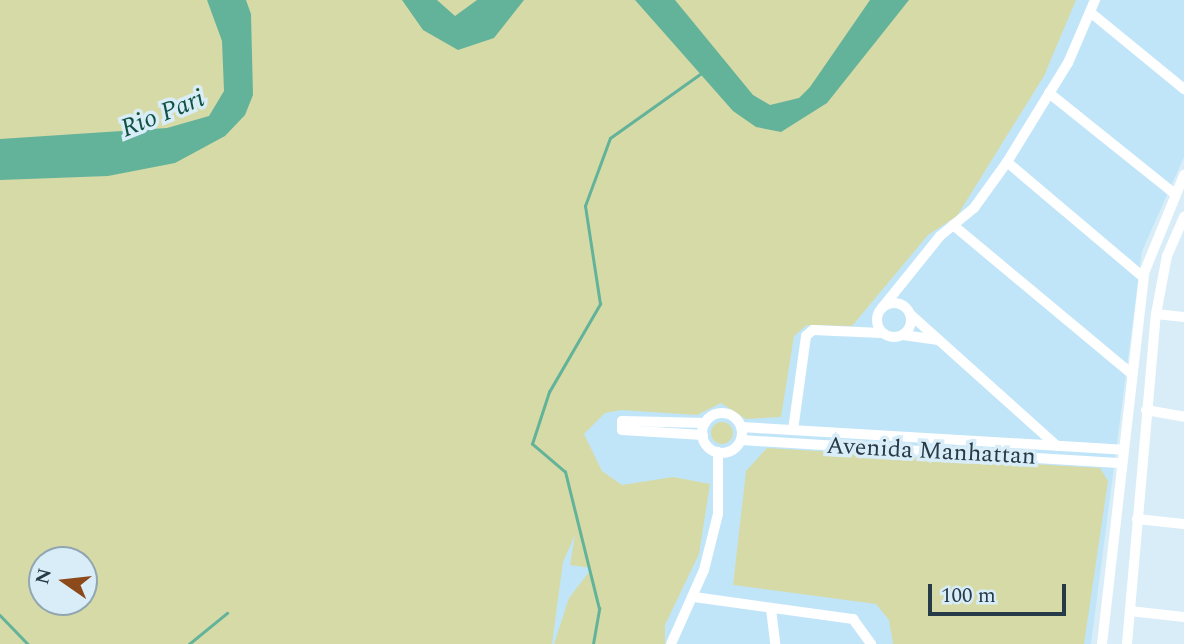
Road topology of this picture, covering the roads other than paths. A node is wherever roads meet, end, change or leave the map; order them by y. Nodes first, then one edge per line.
1 (1095, 0) edge
2 (1090, 12) junction
3 (1184, 89) edge
4 (1049, 93) junction
5 (1007, 162) junction
6 (1184, 175) edge
7 (1174, 193) junction
8 (1183, 221) edge
9 (953, 225) junction
10 (1143, 277) junction
11 (898, 288) junction
12 (901, 304) junction
13 (880, 310) junction
14 (1156, 314) junction
15 (911, 315) junction
16 (1184, 317) edge
17 (866, 332) junction
18 (882, 333) junction
19 (903, 335) junction
20 (939, 340) junction
21 (1132, 374) junction
22 (1146, 410) junction
23 (1184, 417) edge
24 (705, 423) junction
25 (741, 427) junction
26 (793, 430) junction
27 (703, 435) junction
28 (741, 440) junction
29 (1057, 446) junction
30 (1123, 450) junction
31 (718, 452) junction
32 (1122, 463) junction
33 (1137, 519) junction
34 (1184, 524) edge
35 (694, 597) junction
36 (771, 609) junction
37 (1130, 611) junction
38 (1184, 617) edge
39 (671, 644) edge
40 (775, 644) edge
41 (871, 644) edge
42 (1102, 644) edge
43 (1127, 644) edge

1 - 2 street
2 - 3 street
2 - 4 street
4 - 5 street
4 - 7 street
5 - 9 street
5 - 10 street
6 - 7 street
7 - 10 street
8 - 14 street
9 - 11 street
9 - 21 street
10 - 21 street
11 - 12 street
11 - 13 street
12 - 13 street
12 - 15 street
13 - 17 street
13 - 18 street
14 - 16 street
14 - 22 street
15 - 19 street
15 - 20 street
17 - 18 street
17 - 26 street
18 - 19 street
19 - 20 street
20 - 29 street
21 - 30 street
22 - 23 street
22 - 33 street
24 - 25 street, Avenida Manhattan
24 - 27 street
24 - 27 street, Avenida Manhattan
25 - 26 street, Avenida Manhattan
25 - 28 street
26 - 29 street, Avenida Manhattan
27 - 31 street
28 - 31 street
28 - 32 street, Avenida Manhattan
29 - 30 street, Avenida Manhattan
30 - 32 street
31 - 35 street
32 - 42 street
33 - 34 street
33 - 37 street
35 - 36 street
35 - 39 street
36 - 40 street
36 - 41 street
37 - 38 street
37 - 43 street

